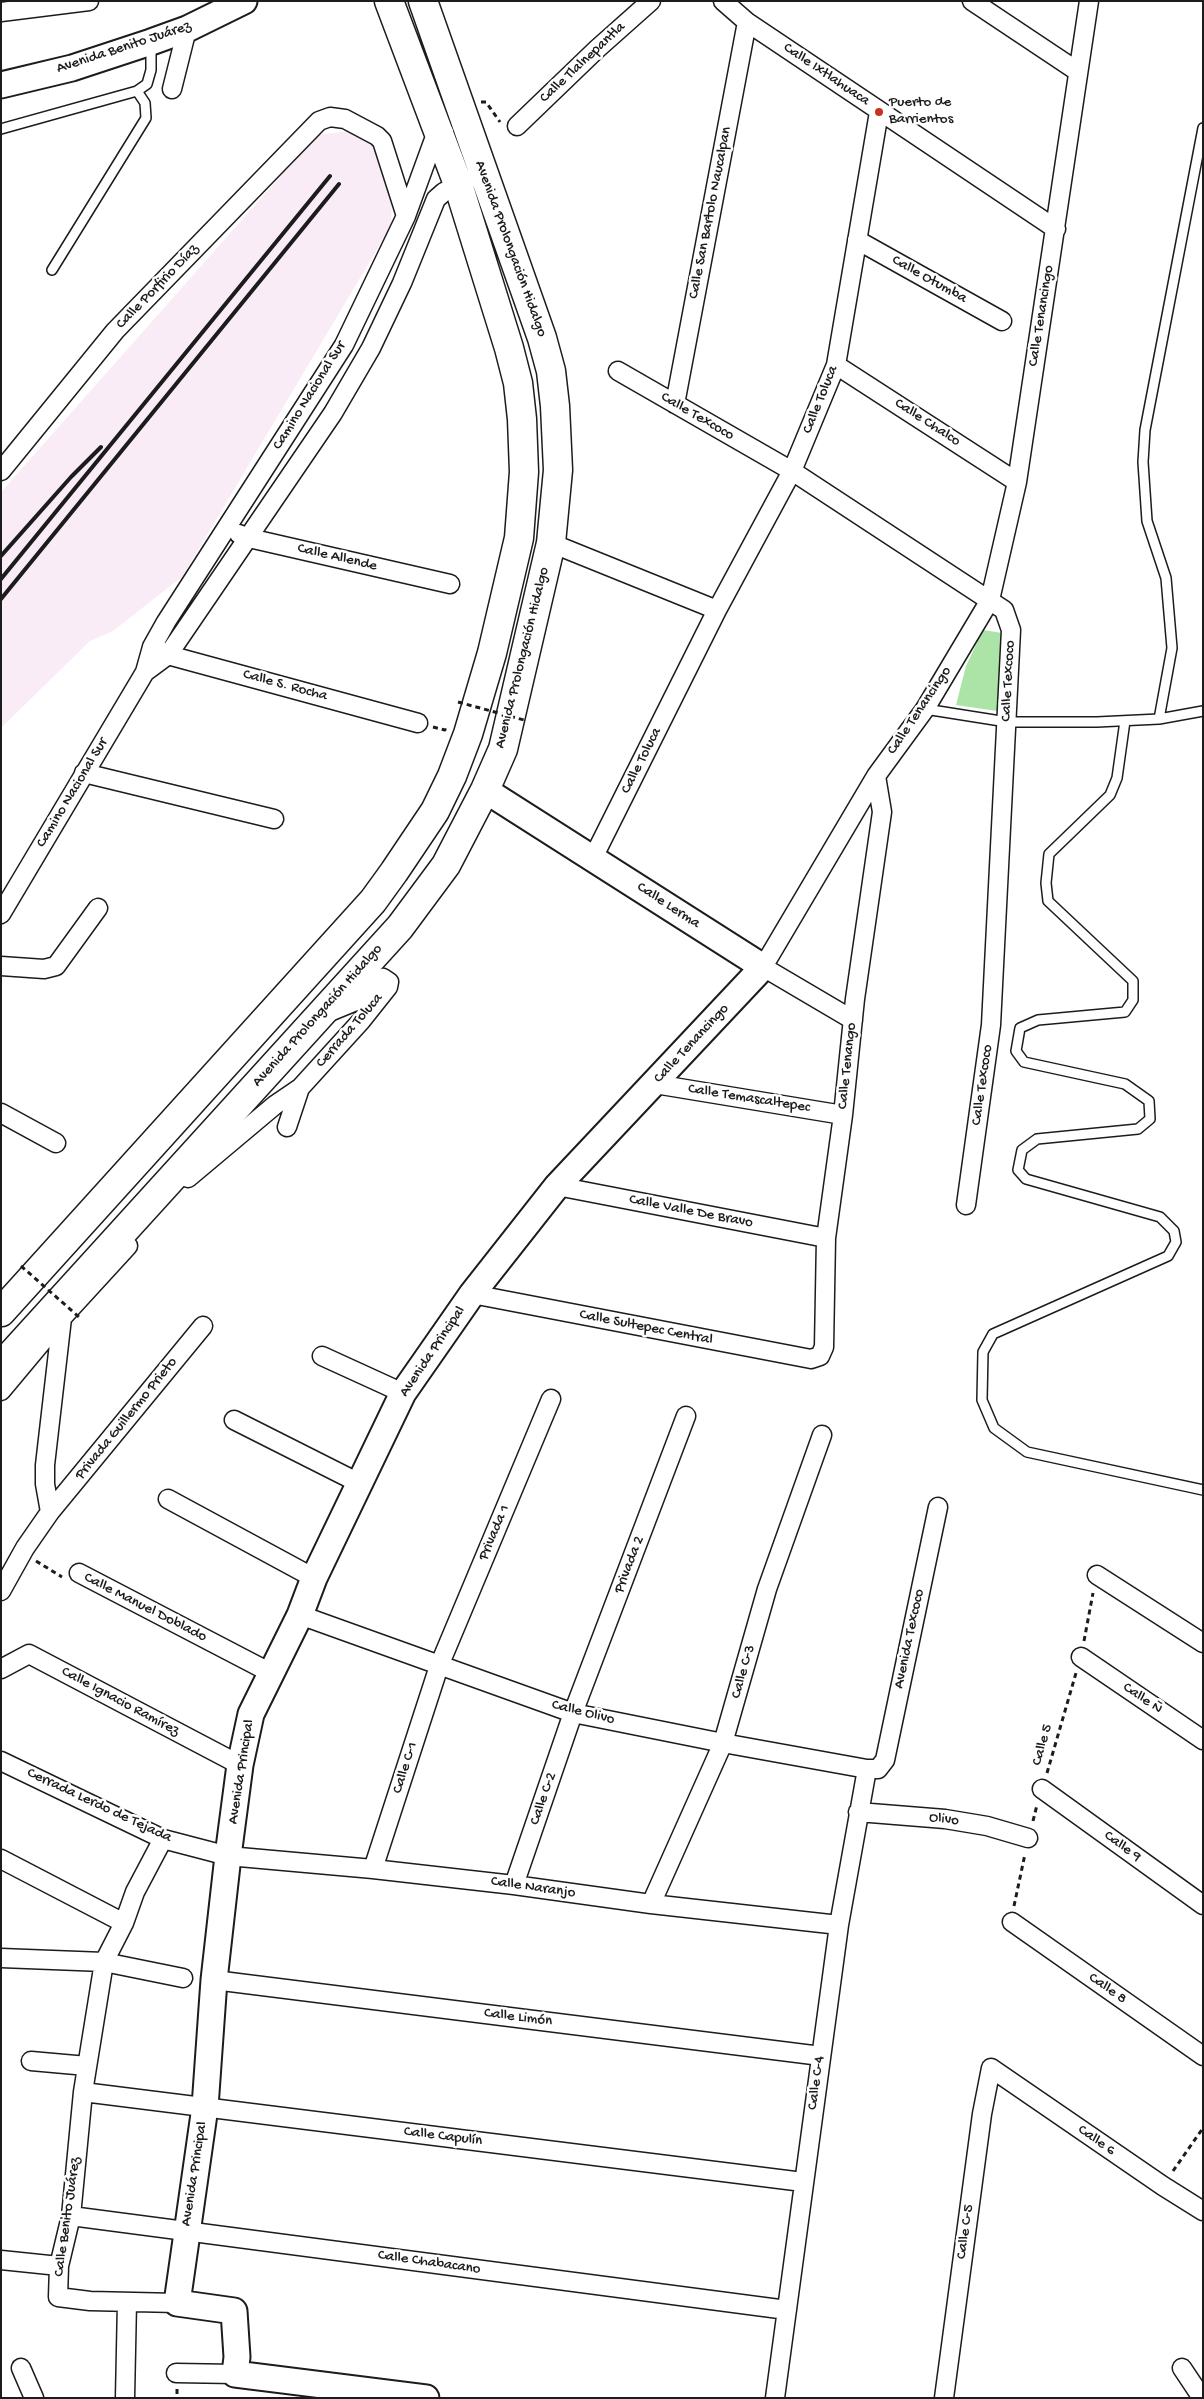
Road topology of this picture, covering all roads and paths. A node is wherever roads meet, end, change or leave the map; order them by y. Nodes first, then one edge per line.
1 (89, 1) edge
2 (244, 1) edge
3 (389, 1) edge
4 (423, 1) edge
5 (651, 1) edge
6 (723, 1) edge
7 (972, 1) edge
8 (1089, 1) edge
9 (1, 12) edge
10 (747, 22) junction
11 (187, 29) junction
12 (152, 42) junction
13 (1077, 71) junction
14 (1, 85) edge
15 (172, 89) dead end
16 (137, 91) junction
17 (879, 112) junction
18 (462, 113) junction
19 (517, 126) joint
20 (1203, 128) edge
21 (1, 129) edge
22 (440, 133) junction
23 (483, 173) junction
24 (458, 184) junction
25 (406, 216) junction
26 (1056, 229) junction
27 (857, 240) junction
28 (52, 270) dead end
29 (1002, 321) dead end
30 (836, 365) junction
31 (618, 371) dead end
32 (675, 404) junction
33 (1, 471) edge
34 (792, 471) junction
35 (1017, 482) junction
36 (226, 528) junction
37 (249, 538) junction
38 (551, 543) junction
39 (450, 584) dead end
40 (990, 600) junction
41 (717, 610) junction
42 (152, 647) junction
43 (168, 655) junction
44 (144, 672) junction
45 (455, 709) dead end
46 (925, 709) junction
47 (1203, 711) edge
48 (1159, 719) junction
49 (524, 720) dead end
50 (1125, 721) junction
51 (1007, 722) junction
52 (418, 723) joint
53 (448, 723) dead end
54 (84, 773) junction
55 (876, 776) junction
56 (485, 790) junction
57 (274, 819) dead end
58 (413, 845) junction
59 (593, 858) junction
60 (446, 865) junction
61 (98, 908) dead end
62 (2, 910) edge
63 (1, 966) edge
64 (764, 968) junction
65 (317, 1016) junction
66 (853, 1020) junction
67 (655, 1084) junction
68 (300, 1088) junction
69 (1, 1113) edge
70 (843, 1115) junction
71 (287, 1127) dead end
72 (56, 1143) dead end
73 (557, 1186) junction
74 (966, 1205) dead end
75 (826, 1238) junction
76 (21, 1266) dead end
77 (472, 1294) junction
78 (1, 1312) edge
79 (70, 1317) junction
80 (203, 1326) dead end
81 (322, 1356) dead end
82 (820, 1356) joint
83 (1, 1366) edge
84 (1, 1391) edge
85 (403, 1393) junction
86 (552, 1399) dead end
87 (686, 1416) dead end
88 (234, 1420) dead end
89 (822, 1435) dead end
90 (361, 1484) junction
91 (1203, 1490) edge
92 (168, 1499) dead end
93 (938, 1506) dead end
94 (50, 1512) junction
95 (23, 1552) junction
96 (79, 1573) joint
97 (1096, 1575) joint
98 (314, 1578) junction
99 (1, 1591) edge
100 (300, 1615) junction
101 (1203, 1643) edge
102 (1081, 1657) junction
103 (439, 1666) junction
104 (1, 1669) edge
105 (271, 1673) junction
106 (574, 1713) junction
107 (1203, 1740) edge
108 (724, 1743) junction
109 (1, 1761) edge
110 (240, 1765) junction
111 (872, 1769) junction
112 (1042, 1789) junction
113 (858, 1812) junction
114 (1028, 1838) junction
115 (163, 1839) junction
116 (228, 1856) junction
117 (1, 1859) edge
118 (373, 1869) junction
119 (514, 1885) junction
120 (651, 1904) junction
121 (1203, 1905) edge
122 (1012, 1922) joint
123 (124, 1923) junction
124 (839, 1924) junction
125 (1, 1958) edge
126 (104, 1962) junction
127 (183, 1978) dead end
128 (214, 1980) junction
129 (821, 2056) junction
130 (1203, 2056) edge
131 (31, 2061) dead end
132 (87, 2066) junction
133 (991, 2068) joint
134 (83, 2092) junction
135 (205, 2107) junction
136 (1203, 2128) edge
137 (803, 2182) junction
138 (1163, 2186) junction
139 (1203, 2211) edge
140 (71, 2216) junction
141 (186, 2231) junction
142 (1, 2260) edge
143 (59, 2266) junction
144 (127, 2302) junction
145 (177, 2302) junction
146 (788, 2310) junction
147 (21, 2368) dead end
148 (1182, 2368) dead end
149 (176, 2373) dead end
150 (235, 2374) junction
151 (34, 2398) edge
152 (125, 2398) edge
153 (426, 2398) edge
154 (776, 2398) edge
155 (944, 2398) edge
156 (1202, 2398) edge

1 - 9 street
2 - 11 street, Avenida Benito Juárez
3 - 22 highway, Avenida Prolongación Hidalgo
4 - 18 highway, Avenida Prolongación Hidalgo
5 - 19 street, Calle Tlalnepantla
6 - 10 street, Calle Ixtlahuaca
7 - 13 street
8 - 13 street, Calle Tenancingo
10 - 17 street, Calle Ixtlahuaca
10 - 32 street, Calle San Bartolo Naucalpan
11 - 12 street, Avenida Benito Juárez
11 - 15 street
12 - 14 street, Avenida Benito Juárez
12 - 16 lane
13 - 26 street, Calle Tenancingo
16 - 21 lane
16 - 28 lane
17 - 26 street, Calle Ixtlahuaca
17 - 27 street, Calle Toluca
18 - 19 path
18 - 22 street
18 - 23 highway, Avenida Prolongación Hidalgo
20 - 48 lane
22 - 24 highway, Avenida Prolongación Hidalgo
22 - 25 street, Camino Nacional Sur
23 - 24 street, Camino Nacional Sur
23 - 38 highway, Avenida Prolongación Hidalgo
24 - 37 street, Camino Nacional Sur
24 - 58 highway, Avenida Prolongación Hidalgo
25 - 33 street, Calle Porfirio Díaz
25 - 36 street, Camino Nacional Sur
26 - 35 street, Calle Tenancingo
27 - 29 street, Calle Otumba
27 - 30 street, Calle Toluca
30 - 34 street, Calle Toluca
30 - 35 street, Calle Chalco
31 - 32 street, Calle Texcoco
32 - 34 street, Calle Texcoco
34 - 40 street, Calle Texcoco
34 - 41 street, Calle Toluca
35 - 40 street, Calle Tenancingo
36 - 37 street, Calle Allende
36 - 42 street, Camino Nacional Sur
37 - 39 street, Calle Allende
37 - 43 street, Camino Nacional Sur
38 - 41 street
38 - 56 highway, Avenida Prolongación Hidalgo
40 - 46 street, Calle Tenancingo
40 - 51 street, Calle Texcoco
41 - 59 street, Calle Toluca
42 - 43 street, Calle S. Rocha
42 - 44 street, Camino Nacional Sur
43 - 44 street, Camino Nacional Sur
43 - 52 street, Calle S. Rocha
44 - 54 street, Camino Nacional Sur
45 - 49 path, bridge
46 - 51 lane
46 - 55 street, Calle Tenancingo
47 - 48 lane
48 - 50 lane
50 - 51 lane
50 - 91 lane
51 - 74 street, Calle Texcoco
52 - 53 path
54 - 57 street
54 - 62 street, Camino Nacional Sur
55 - 64 street, Calle Tenancingo
55 - 66 street, Calle Tenango
56 - 59 street, Calle Lerma
56 - 60 highway, Avenida Prolongación Hidalgo
58 - 60 highway
58 - 78 highway, Avenida Prolongación Hidalgo
59 - 64 street, Calle Lerma
60 - 65 highway, Avenida Prolongación Hidalgo
61 - 63 street
64 - 66 street, Calle Lerma
64 - 67 street, Calle Tenancingo
65 - 68 street, Cerrada Toluca
65 - 83 highway, Avenida Prolongación Hidalgo
66 - 70 street, Calle Tenango
67 - 70 street, Calle Temascaltepec
67 - 73 street, Calle Tenancingo
68 - 71 street, Cerrada Toluca
68 - 79 street
69 - 72 street
70 - 75 street, Calle Tenango
73 - 75 street, Calle Valle De Bravo
73 - 77 street, Calle Tenancingo
75 - 82 street, Calle Tenango
76 - 79 path, bridge
77 - 82 street, Calle Sultepec Central
77 - 85 street, Avenida Principal
79 - 84 street
79 - 94 street
80 - 94 street, Privada Guillermo Prieto
81 - 85 street
85 - 90 street, Avenida Principal
86 - 103 street, Privada 1
87 - 106 street, Privada 2
88 - 90 street
89 - 108 street, Calle C-3
90 - 98 street, Avenida Principal
92 - 98 street
93 - 111 street, Avenida Texcoco
94 - 95 street, Privada Guillermo Prieto
95 - 96 path, Calle Manuel Doblado
95 - 99 street, Privada Guillermo Prieto
96 - 105 street, Calle Manuel Doblado
97 - 101 street
97 - 102 path, Calle 5
98 - 100 street, Avenida Principal
100 - 103 street, Calle Olivo
100 - 105 street, Avenida Principal
102 - 107 street, Calle Ñ
102 - 112 path, Calle 5
103 - 106 street, Calle Olivo
103 - 118 street, Calle C-1
104 - 110 street, Calle Ignacio Ramírez
105 - 110 street, Avenida Principal
106 - 108 street, Calle Olivo
106 - 119 street, Calle C-2
108 - 111 street, Calle Olivo
108 - 120 street, Calle C-3
109 - 115 street, Cerrada Lerdo de Tejada
110 - 116 street, Avenida Principal
111 - 113 street, Calle C-4
112 - 114 path, Calle 5
112 - 121 street, Calle 9
113 - 114 street, Olivo
113 - 124 street, Calle C-4
114 - 122 path, Calle 5
115 - 116 street, Cerrada Lerdo de Tejada
115 - 123 street, Calle Benito Juárez
116 - 118 street, Calle Naranjo
116 - 128 street, Avenida Principal
117 - 123 street
118 - 119 street, Calle Naranjo
119 - 120 street, Calle Naranjo
120 - 124 street, Calle Naranjo
122 - 130 street, Calle 8
123 - 126 street, Calle Benito Juárez
124 - 129 street, Calle C-4
125 - 126 street
126 - 127 street
126 - 132 street, Calle Benito Juárez
128 - 129 street, Calle Limón
128 - 135 street, Avenida Principal
129 - 137 street, Calle C-4
131 - 132 street
132 - 134 street, Calle Benito Juárez
133 - 138 street, Calle 6
133 - 155 street, Calle C-5
134 - 135 street, Calle Capulín
134 - 140 street, Calle Benito Juárez
135 - 137 street, Calle Capulín
135 - 141 street, Avenida Principal
136 - 138 path
137 - 146 street, Calle C-4
138 - 139 street, Calle 6
140 - 141 street, Calle Chabacano
140 - 143 street, Calle Benito Juárez
141 - 145 street, Avenida Principal
141 - 146 street, Calle Chabacano
142 - 143 street
143 - 144 street, Calle Benito Juárez
144 - 145 street, Calle Benito Juárez
144 - 152 street
145 - 150 street, Calle Benito Juárez
146 - 154 street, Calle C-4
147 - 151 street
148 - 156 street
149 - 150 street
150 - 153 street

